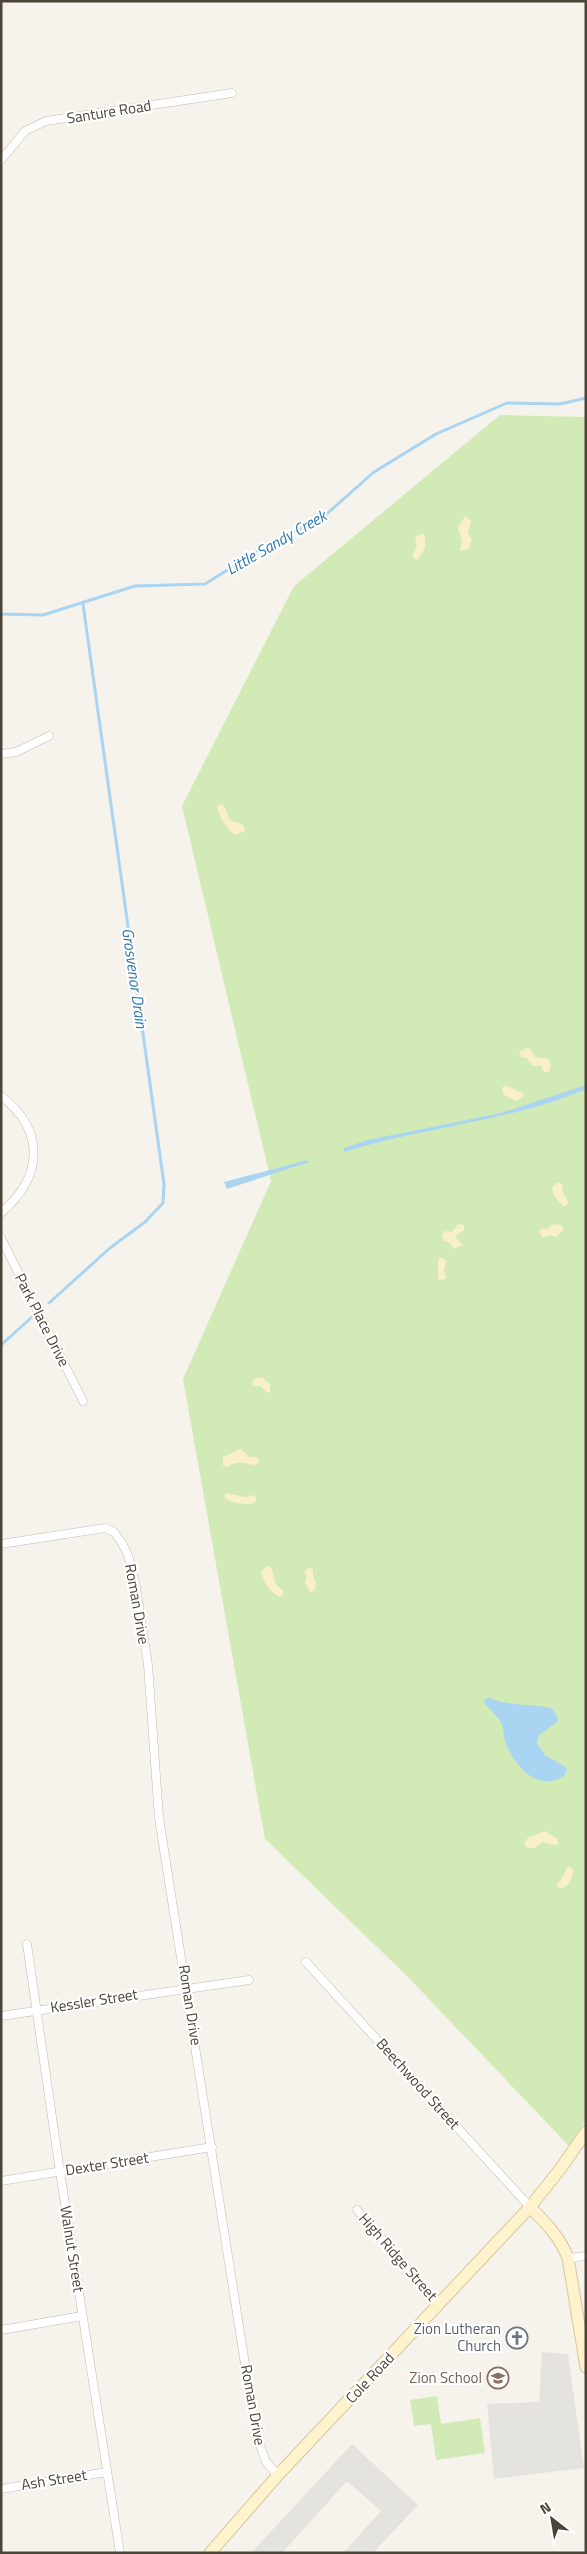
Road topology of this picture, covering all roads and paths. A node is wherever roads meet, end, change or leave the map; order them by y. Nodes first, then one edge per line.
1 (232, 93) dead end
2 (1, 160) edge
3 (49, 736) dead end
4 (1, 754) edge
5 (1, 1096) edge
6 (1, 1213) edge
7 (1, 1238) edge
8 (83, 1401) dead end
9 (1, 1544) edge
10 (27, 1944) dead end
11 (306, 1962) dead end
12 (249, 1980) dead end
13 (188, 1987) junction
14 (36, 2010) junction
15 (1, 2016) edge
16 (586, 2132) edge
17 (212, 2147) junction
18 (60, 2172) junction
19 (1, 2180) edge
20 (530, 2207) junction
21 (357, 2210) dead end
22 (586, 2256) edge
23 (568, 2258) junction
24 (439, 2305) junction
25 (82, 2316) junction
26 (1, 2330) edge
27 (586, 2367) edge
28 (107, 2472) junction
29 (278, 2475) junction
30 (1, 2488) edge
31 (120, 2553) edge
32 (210, 2553) edge

1 - 2 street, Santure Road
3 - 4 street
5 - 6 street
7 - 8 street, Park Place Drive
9 - 13 street, Roman Drive
10 - 14 street, Walnut Street
11 - 20 street, Beechwood Street
12 - 13 street, Kessler Street
13 - 14 street, Kessler Street
13 - 17 street, Roman Drive
14 - 15 street, Kessler Street
14 - 18 street, Walnut Street
16 - 20 street, Cole Road
17 - 18 street, Dexter Street
17 - 29 street, Roman Drive
18 - 19 street, Dexter Street
18 - 25 street, Walnut Street
20 - 23 street
20 - 24 street, Cole Road
21 - 24 street, High Ridge Street
22 - 23 street
23 - 27 street
24 - 29 street, Cole Road
25 - 26 street
25 - 28 street, Walnut Street
28 - 30 street, Ash Street
28 - 31 street, Walnut Street
29 - 32 street, Cole Road

